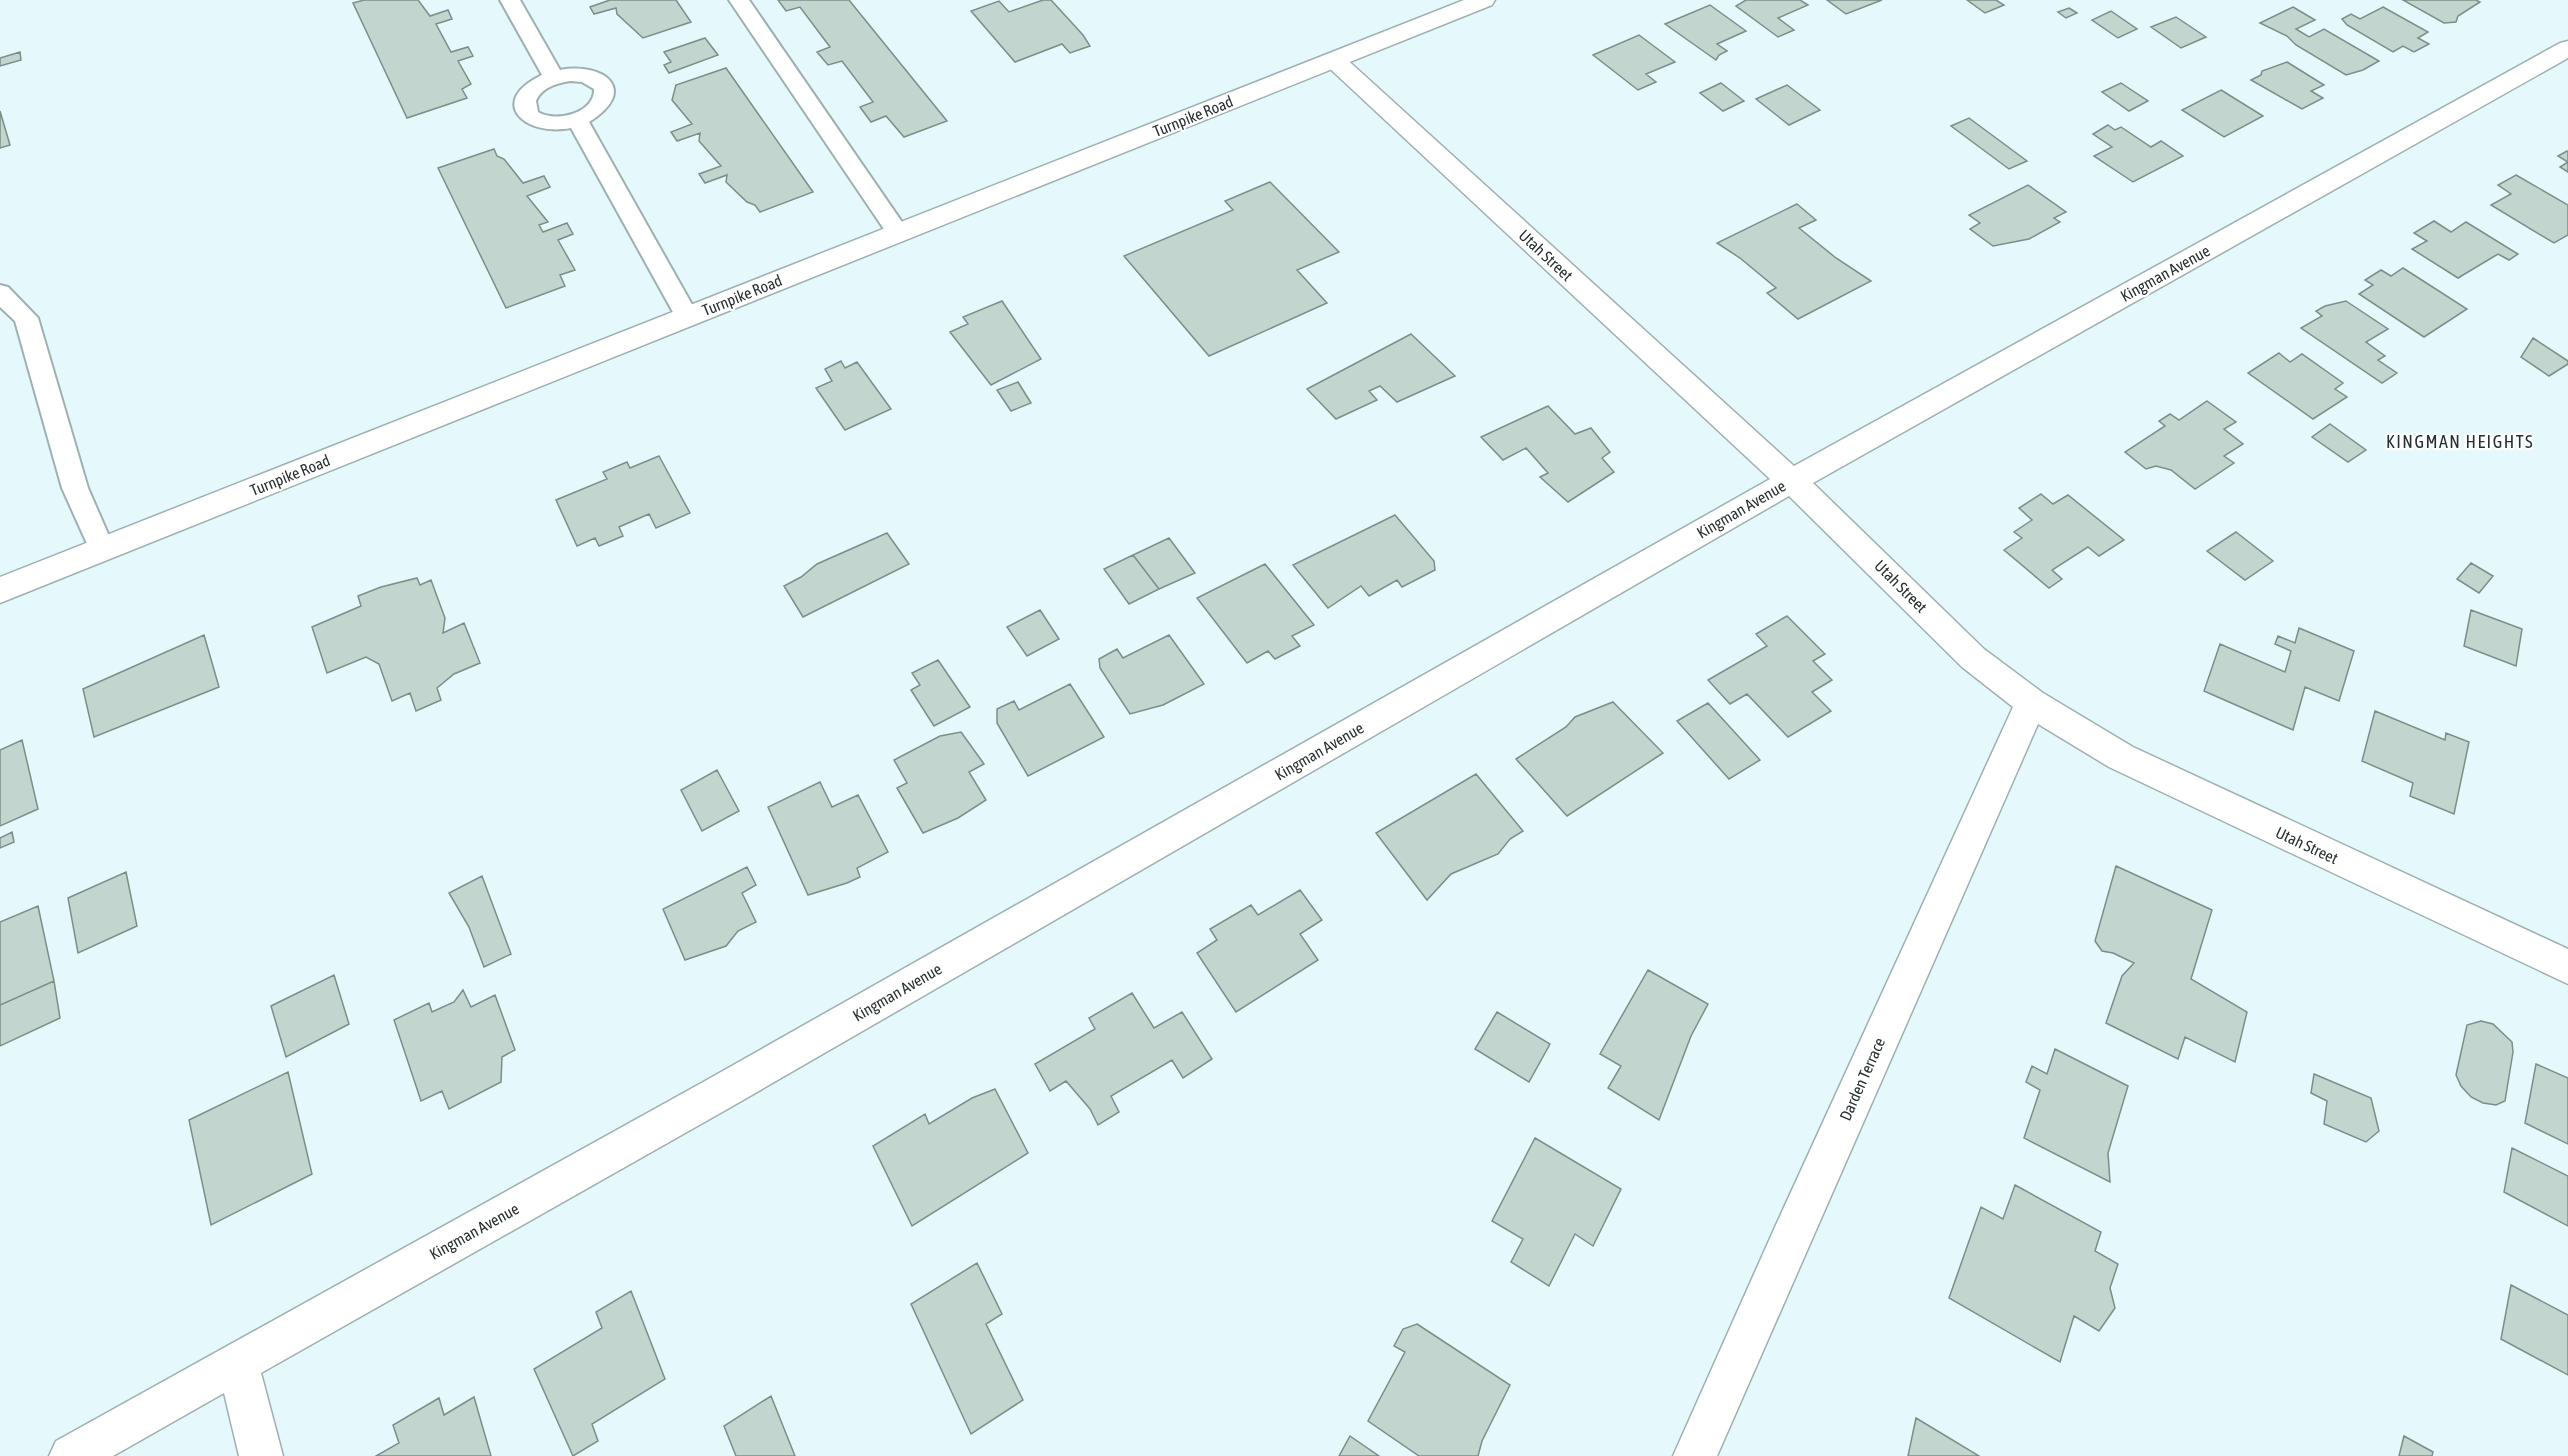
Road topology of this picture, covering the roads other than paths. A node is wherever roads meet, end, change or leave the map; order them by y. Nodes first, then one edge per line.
1 (510, 0) edge
2 (739, 0) edge
3 (1484, 0) edge
4 (2568, 48) edge
5 (1334, 60) junction
6 (554, 78) junction
7 (577, 120) junction
8 (898, 233) junction
9 (0, 292) edge
10 (687, 317) junction
11 (1791, 481) junction
12 (102, 550) junction
13 (0, 590) edge
14 (2031, 703) junction
15 (2568, 967) edge
16 (238, 1363) junction
17 (71, 1456) edge
18 (261, 1456) edge
19 (1695, 1456) edge

1 - 6 lane
2 - 8 lane
3 - 5 street, Turnpike Road
4 - 11 street, Kingman Avenue
5 - 8 street, Turnpike Road
5 - 11 street, Utah Street
6 - 7 lane
6 - 7 lane
7 - 10 lane
8 - 10 street, Turnpike Road
9 - 12 lane
10 - 12 street, Turnpike Road
11 - 14 street, Utah Street
11 - 16 street, Kingman Avenue
12 - 13 street, Turnpike Road
14 - 15 street, Utah Street
14 - 19 street, Darden Terrace
16 - 17 street, Kingman Avenue
16 - 18 street

